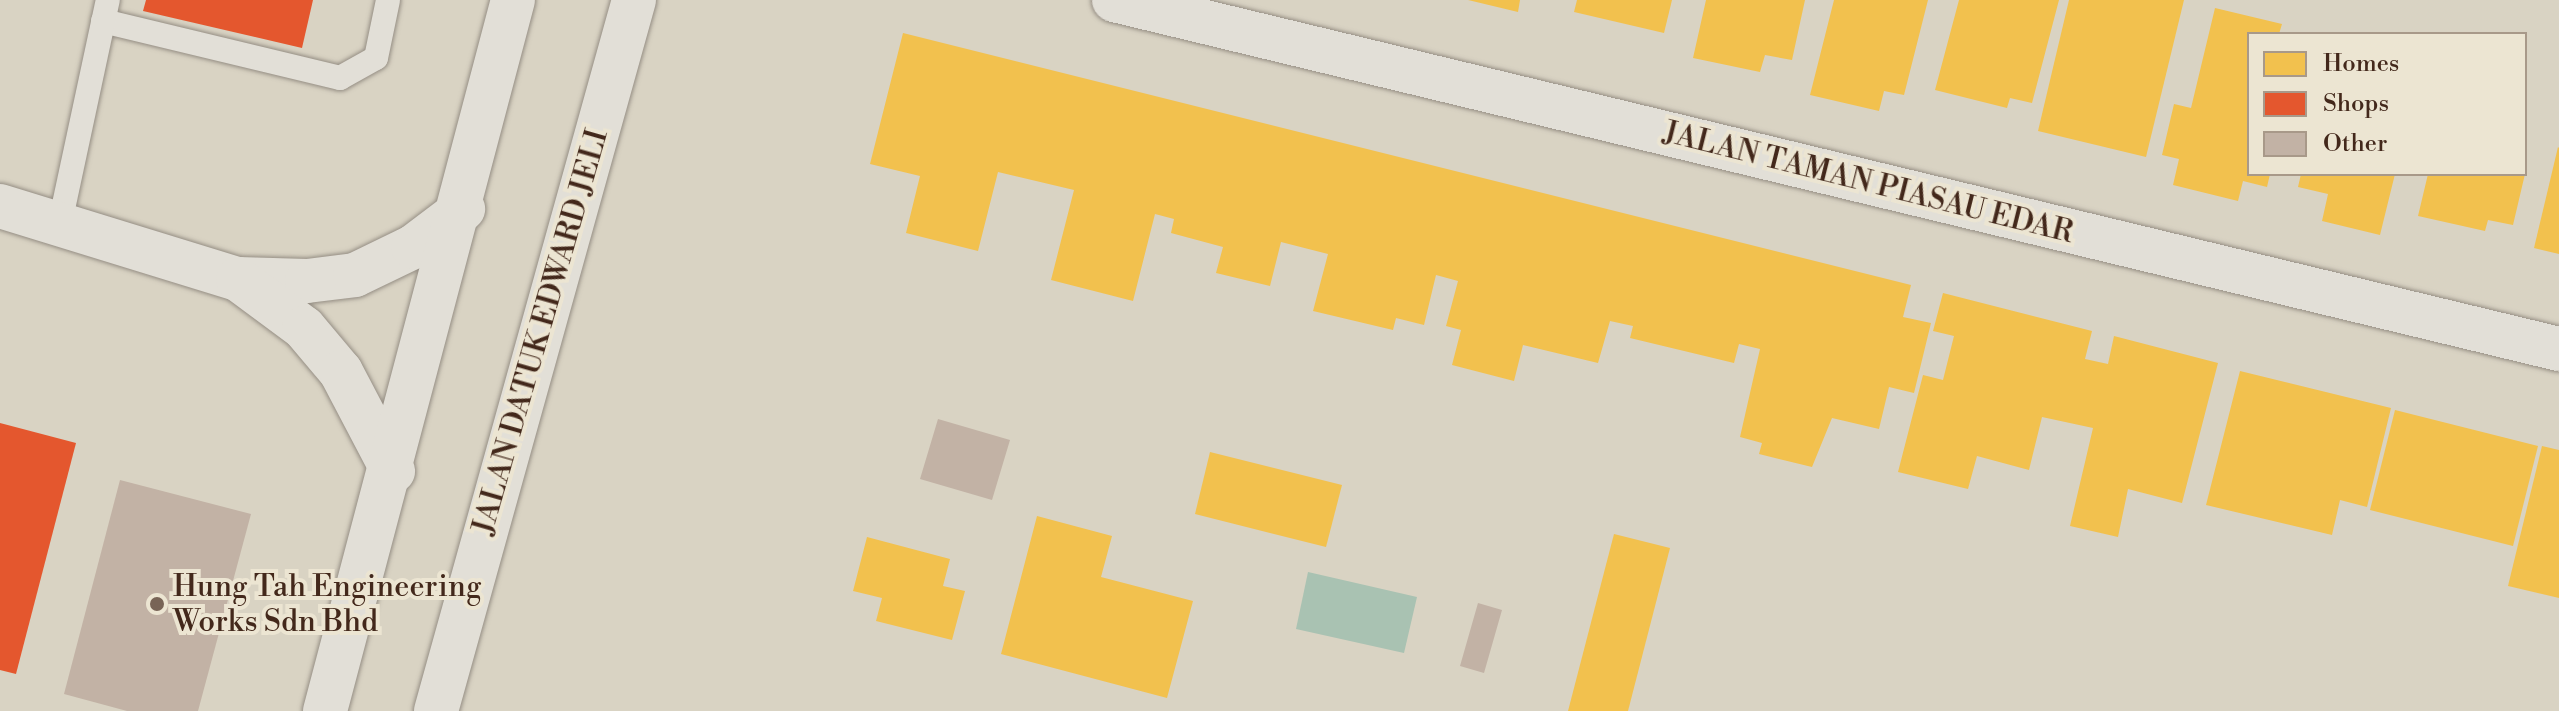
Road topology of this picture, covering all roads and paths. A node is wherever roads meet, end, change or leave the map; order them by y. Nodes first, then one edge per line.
1 (388, 0) edge
2 (634, 0) edge
3 (1114, 0) edge
4 (517, 5) edge
5 (1180, 8) edge
6 (106, 10) edge
7 (0, 206) edge
8 (463, 209) junction
9 (60, 223) junction
10 (238, 279) junction
11 (2559, 349) edge
12 (393, 471) junction
13 (325, 711) edge
14 (436, 711) edge

1 - 6 lane
2 - 14 street, JALAN DATUK EDWARD JELI
3 - 5 street, JALAN TAMAN PIASAU EDAR
4 - 8 street
5 - 11 street, JALAN TAMAN PIASAU EDAR
6 - 9 lane
7 - 9 street
8 - 10 street
8 - 12 street
9 - 10 street
10 - 12 street
12 - 13 street

